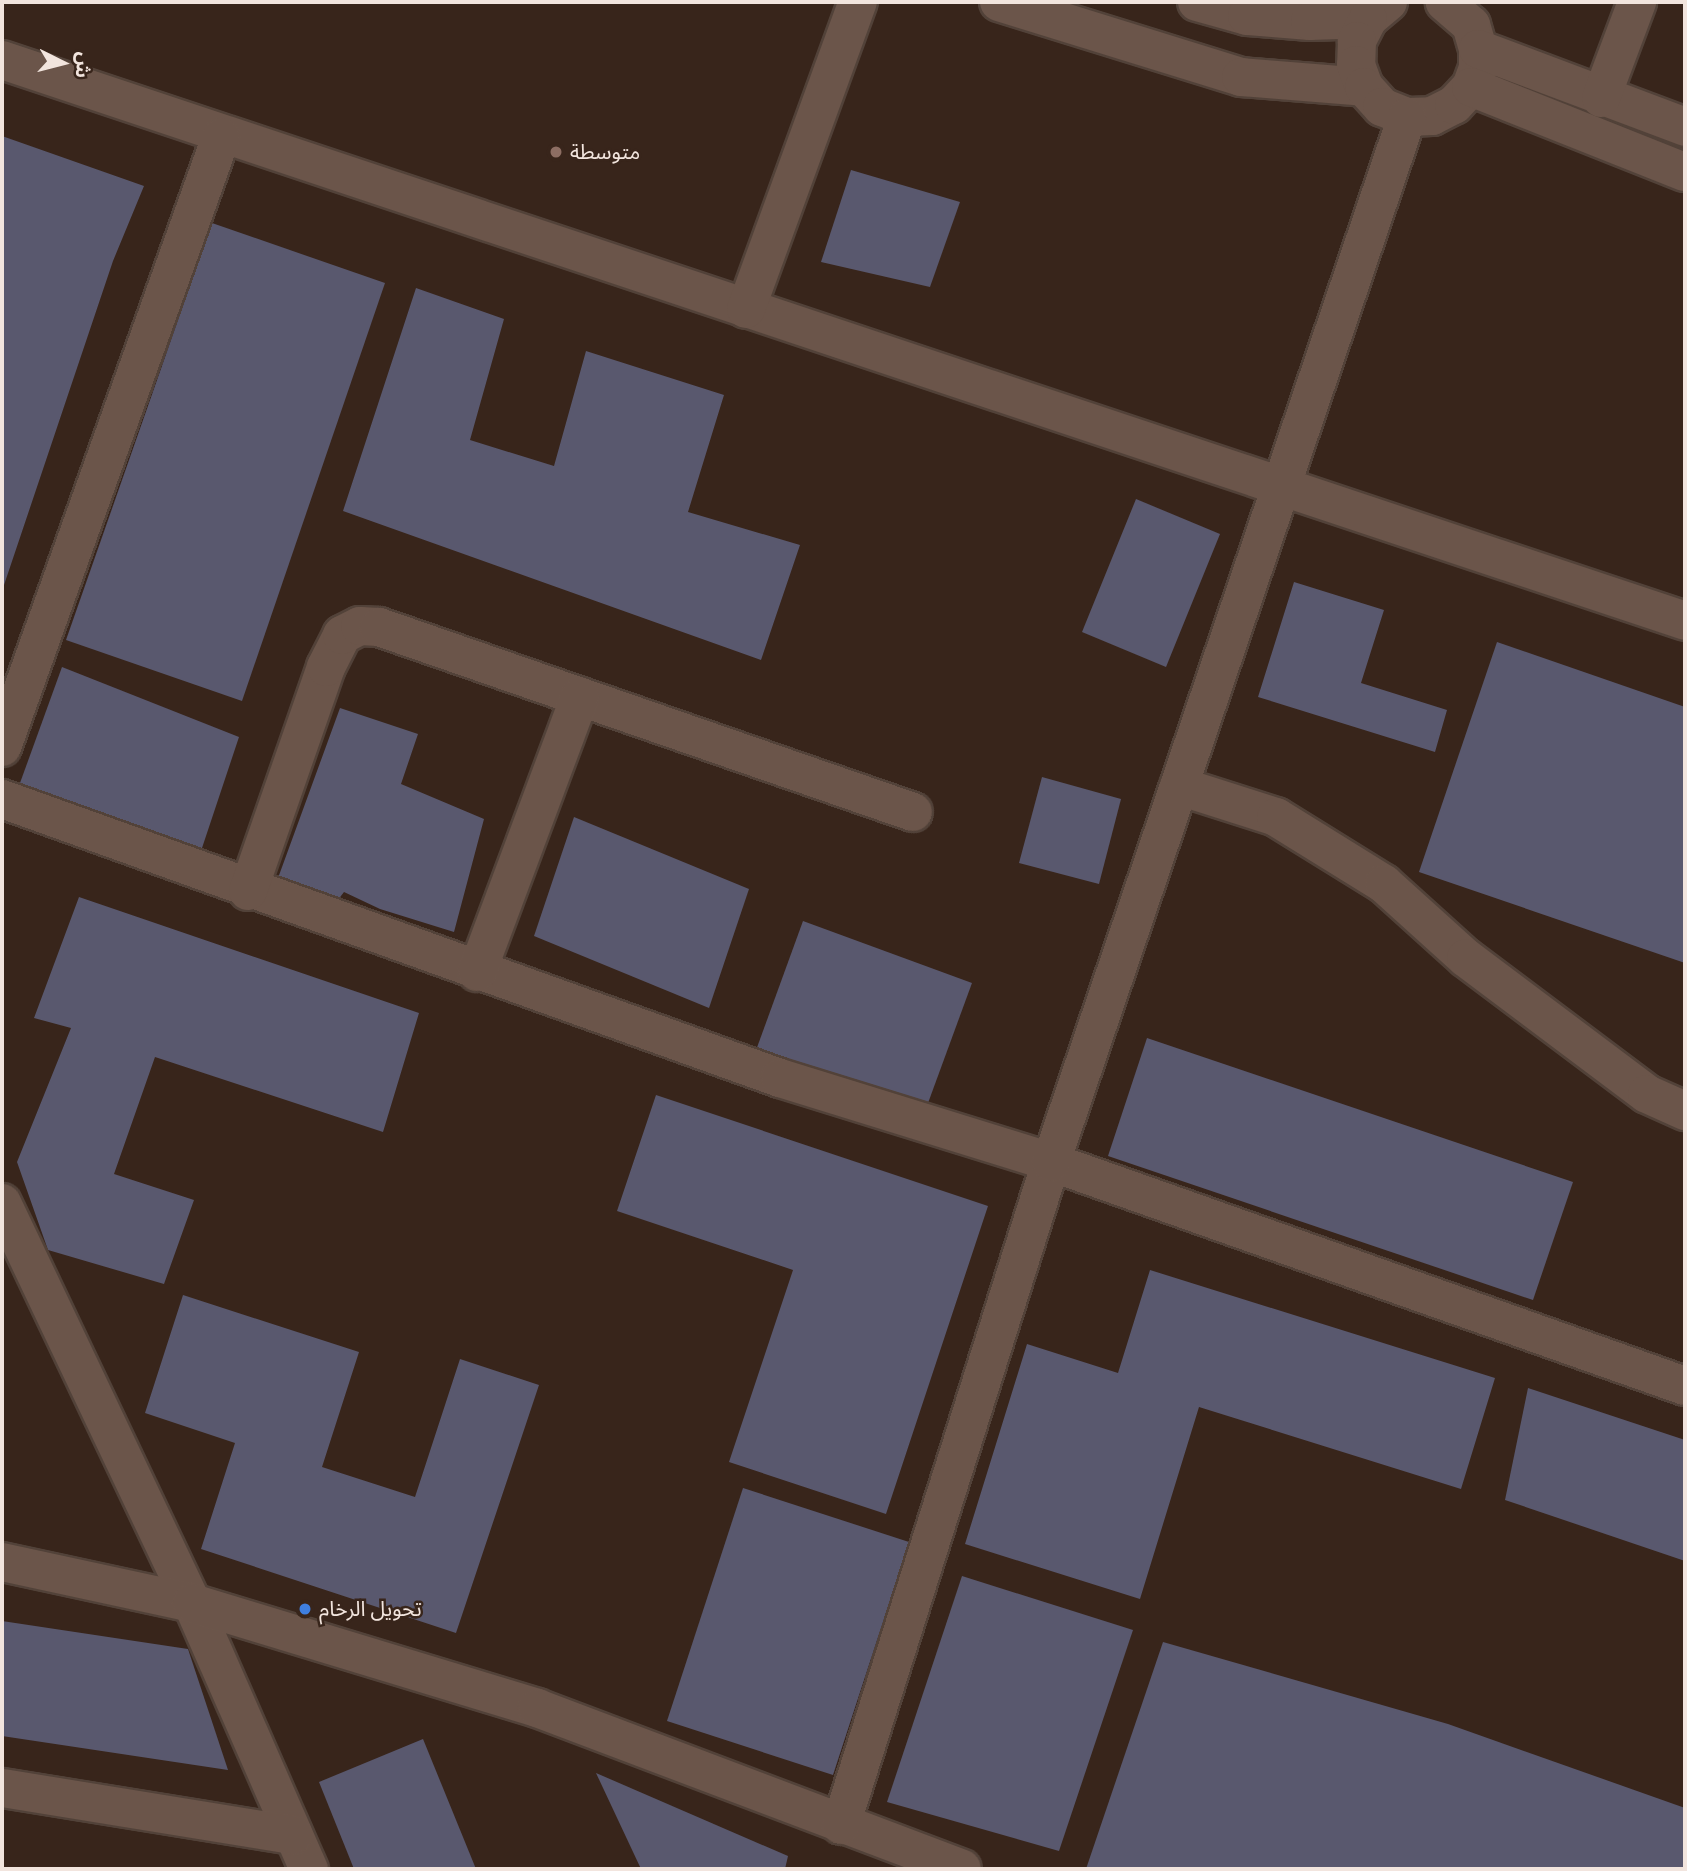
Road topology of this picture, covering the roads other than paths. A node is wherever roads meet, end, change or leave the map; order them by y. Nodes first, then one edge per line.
1 (858, 2) edge
2 (999, 2) edge
3 (1197, 2) edge
4 (1446, 2) edge
5 (1637, 2) edge
6 (1378, 10) edge
7 (1478, 48) junction
8 (2, 60) edge
9 (1364, 87) junction
10 (1471, 87) junction
11 (1601, 98) junction
12 (1407, 117) junction
13 (1685, 127) edge
14 (221, 136) junction
15 (1685, 172) edge
16 (746, 309) junction
17 (1280, 485) junction
18 (1685, 621) edge
19 (580, 697) junction
20 (2, 747) edge
21 (1179, 786) junction
22 (2, 799) edge
23 (913, 812) dead end
24 (248, 891) junction
25 (477, 972) junction
26 (1685, 1111) edge
27 (1051, 1162) junction
28 (2, 1203) edge
29 (1685, 1386) edge
30 (2, 1562) edge
31 (192, 1603) junction
32 (2, 1788) edge
33 (841, 1825) junction
34 (293, 1835) junction
35 (309, 1869) edge
36 (962, 1869) edge

1 - 16 street
2 - 9 street
3 - 6 street
4 - 7 street
5 - 11 street
6 - 9 street
7 - 10 street
7 - 11 street
8 - 14 street
9 - 12 street
10 - 12 street
10 - 15 street
11 - 13 street
12 - 17 street
14 - 16 street
14 - 20 street
16 - 17 street
17 - 18 street
17 - 21 street
19 - 23 street
19 - 24 street
19 - 25 street
21 - 26 street
21 - 27 street
22 - 24 street
24 - 25 street
25 - 27 street
27 - 29 street
27 - 33 street
28 - 31 street
30 - 31 street
31 - 33 street
31 - 34 street
32 - 34 street
33 - 36 street
34 - 35 street

